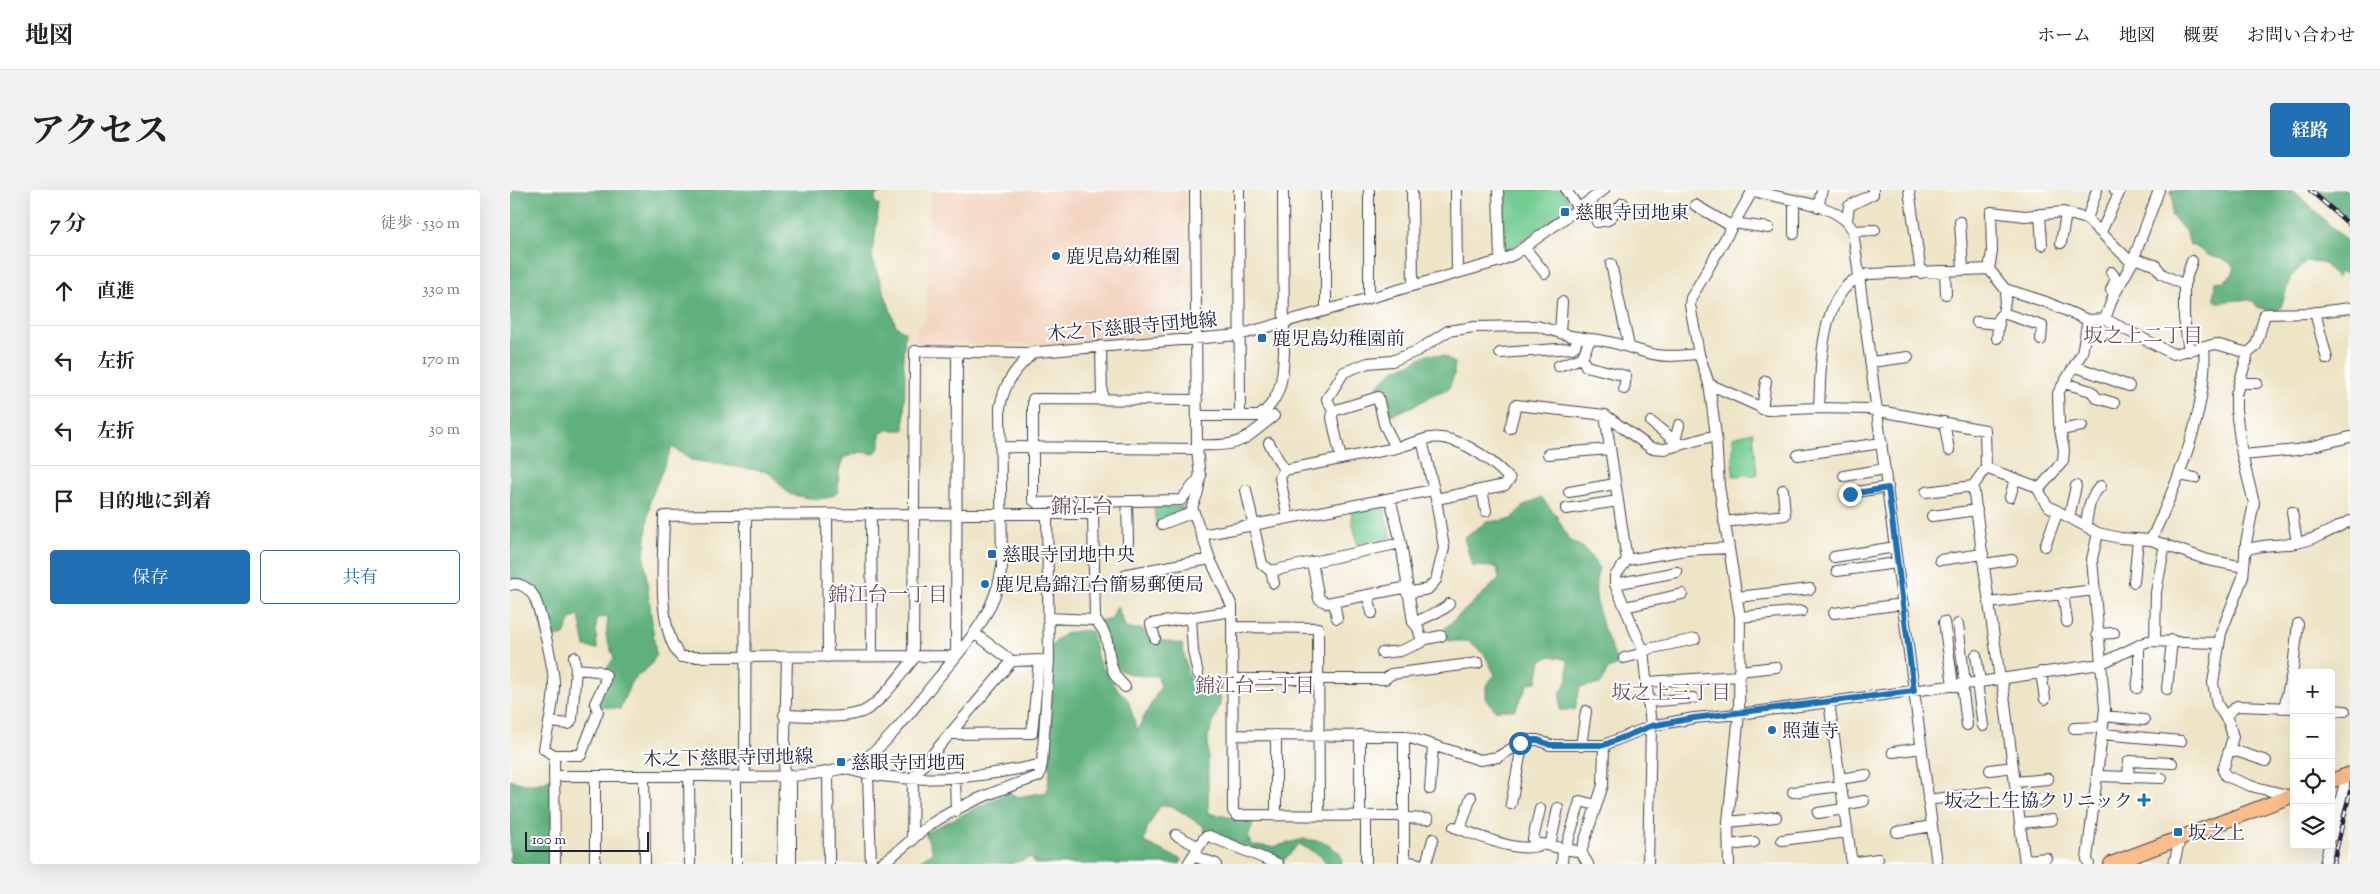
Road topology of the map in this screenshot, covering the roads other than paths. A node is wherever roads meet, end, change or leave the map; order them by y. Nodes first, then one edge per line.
1 (1195, 190) edge
2 (1239, 190) edge
3 (1283, 190) edge
4 (1326, 190) edge
5 (1369, 190) edge
6 (1412, 190) edge
7 (1456, 190) edge
8 (1498, 190) edge
9 (1566, 190) edge
10 (1604, 190) edge
11 (1752, 190) edge
12 (1822, 190) edge
13 (1873, 190) edge
14 (1909, 190) edge
15 (2097, 190) edge
16 (2115, 190) edge
17 (2159, 190) edge
18 (1591, 200) junction
19 (1794, 201) junction
20 (1623, 203) dead end
21 (1695, 205) dead end
22 (1818, 207) junction
23 (1579, 209) junction
24 (2066, 213) junction
25 (2040, 214) junction
26 (2087, 219) junction
27 (1846, 220) junction
28 (1960, 222) dead end
29 (1732, 225) junction
30 (1769, 228) dead end
31 (1875, 230) dead end
32 (1852, 231) junction
33 (2101, 232) junction
34 (1794, 234) dead end
35 (2061, 243) dead end
36 (2042, 245) dead end
37 (1524, 247) junction
38 (2192, 260) dead end
39 (1500, 261) junction
40 (2132, 261) junction
41 (1611, 264) dead end
42 (1963, 269) junction
43 (1989, 269) junction
44 (1945, 270) junction
45 (2111, 272) dead end
46 (1457, 273) junction
47 (1545, 273) dead end
48 (1921, 273) junction
49 (1860, 276) junction
50 (2184, 285) junction
51 (1413, 286) junction
52 (2007, 290) junction
53 (1946, 294) dead end
54 (1369, 297) junction
55 (2112, 300) junction
56 (1562, 302) dead end
57 (2350, 308) edge
58 (1326, 310) junction
59 (2315, 312) junction
60 (2003, 313) junction
61 (2105, 319) junction
62 (2088, 320) junction
63 (1284, 322) junction
64 (1977, 322) dead end
65 (1999, 324) junction
66 (1560, 333) junction
67 (1239, 335) junction
68 (1578, 337) junction
69 (1195, 338) junction
70 (1997, 338) dead end
71 (1590, 339) junction
72 (2041, 340) dead end
73 (1102, 346) junction
74 (1629, 346) junction
75 (2204, 346) junction
76 (2189, 351) junction
77 (1035, 352) junction
78 (957, 353) junction
79 (2248, 353) junction
80 (1500, 354) dead end
81 (1699, 354) junction
82 (1908, 357) dead end
83 (1582, 358) junction
84 (2327, 360) dead end
85 (1871, 362) junction
86 (1558, 366) dead end
87 (2074, 366) junction
88 (1766, 381) dead end
89 (2064, 383) junction
90 (2240, 383) junction
91 (2257, 383) dead end
92 (1709, 384) junction
93 (2129, 386) dead end
94 (1624, 388) dead end
95 (1102, 399) junction
96 (1197, 400) junction
97 (2114, 403) dead end
98 (1762, 408) junction
99 (1819, 408) junction
100 (1877, 410) junction
101 (1332, 411) junction
102 (1606, 415) junction
103 (1197, 416) junction
104 (1240, 416) junction
105 (1274, 416) dead end
106 (1651, 422) dead end
107 (1944, 422) junction
108 (1679, 425) dead end
109 (2082, 426) dead end
110 (1510, 428) dead end
111 (2060, 430) junction
112 (1716, 435) junction
113 (2350, 437) edge
114 (1422, 440) junction
115 (1269, 443) dead end
116 (1677, 443) junction
117 (1882, 444) junction
118 (1033, 447) junction
119 (1197, 447) junction
120 (1001, 448) junction
121 (1396, 448) junction
122 (1610, 448) junction
123 (1949, 450) dead end
124 (1548, 454) dead end
125 (1798, 455) dead end
126 (2242, 455) junction
127 (1341, 459) junction
128 (1986, 468) junction
129 (1885, 469) junction
130 (1284, 470) junction
131 (2180, 475) junction
132 (1201, 476) junction
133 (1844, 476) dead end
134 (2195, 478) dead end
135 (2015, 479) junction
136 (1615, 484) junction
137 (1974, 486) junction
138 (2076, 486) dead end
139 (2101, 486) dead end
140 (1888, 488) junction
141 (2039, 489) junction
142 (1246, 490) dead end
143 (1482, 490) junction
144 (1783, 490) dead end
145 (1569, 492) dead end
146 (1926, 492) dead end
147 (1434, 494) junction
148 (1850, 494) dead end
149 (1390, 498) junction
150 (2010, 498) dead end
151 (1127, 501) junction
152 (1618, 501) junction
153 (1566, 509) dead end
154 (1977, 510) junction
155 (1486, 511) dead end
156 (2058, 511) junction
157 (1194, 512) junction
158 (2292, 512) dead end
159 (746, 514) junction
160 (827, 514) junction
161 (871, 514) junction
162 (914, 514) junction
163 (957, 514) junction
164 (1001, 514) junction
165 (1047, 514) junction
166 (1932, 516) dead end
167 (2069, 517) junction
168 (1288, 518) junction
169 (2350, 521) edge
170 (1724, 522) junction
171 (1162, 524) dead end
172 (1253, 525) junction
173 (2086, 525) junction
174 (2098, 533) junction
175 (1202, 535) junction
176 (2138, 539) junction
177 (2151, 540) junction
178 (1128, 542) dead end
179 (1401, 543) junction
180 (2298, 543) junction
181 (2165, 544) junction
182 (2045, 546) dead end
183 (1728, 548) junction
184 (1896, 548) junction
185 (2245, 550) junction
186 (1834, 556) dead end
187 (1210, 559) junction
188 (1983, 559) junction
189 (1627, 560) junction
190 (1940, 560) dead end
191 (2012, 560) dead end
192 (1312, 562) junction
193 (1898, 563) junction
194 (2244, 567) junction
195 (1271, 571) junction
196 (1836, 571) dead end
197 (1677, 572) dead end
198 (1127, 574) dead end
199 (2134, 582) dead end
200 (1274, 583) dead end
201 (1614, 584) junction
202 (510, 585) edge
203 (1810, 589) dead end
204 (1408, 590) junction
205 (2094, 590) junction
206 (2063, 593) junction
207 (1682, 594) dead end
208 (1368, 595) junction
209 (1737, 597) junction
210 (1334, 602) junction
211 (1989, 603) junction
212 (1448, 604) dead end
213 (1903, 604) junction
214 (1625, 607) junction
215 (1232, 610) junction
216 (1802, 610) dead end
217 (1372, 613) dead end
218 (1834, 613) dead end
219 (1740, 617) junction
220 (1048, 618) junction
221 (1191, 618) junction
222 (1337, 618) dead end
223 (1095, 620) junction
224 (1944, 622) dead end
225 (2067, 622) dead end
226 (1414, 623) junction
227 (1958, 624) dead end
228 (2298, 624) dead end
229 (1234, 627) junction
230 (974, 633) junction
231 (2114, 633) dead end
232 (2097, 634) junction
233 (1440, 636) dead end
234 (1154, 638) dead end
235 (1695, 639) dead end
236 (1421, 640) junction
237 (2155, 640) junction
238 (2172, 640) junction
239 (2219, 643) junction
240 (2139, 645) junction
241 (1643, 652) junction
242 (1382, 653) dead end
243 (1976, 655) dead end
244 (747, 656) junction
245 (872, 656) junction
246 (914, 656) junction
247 (956, 656) junction
248 (574, 657) dead end
249 (787, 657) junction
250 (828, 657) junction
251 (1624, 658) dead end
252 (1044, 660) junction
253 (1012, 661) junction
254 (1478, 663) dead end
255 (2100, 664) junction
256 (1776, 667) dead end
257 (576, 669) junction
258 (2041, 672) junction
259 (1739, 673) junction
260 (1198, 674) dead end
261 (1233, 679) junction
262 (1318, 679) junction
263 (2001, 679) junction
264 (2134, 681) dead end
265 (1647, 682) junction
266 (1979, 682) junction
267 (1960, 685) junction
268 (1125, 687) dead end
269 (2167, 689) dead end
270 (1914, 691) junction
271 (1693, 698) dead end
272 (2045, 699) dead end
273 (1647, 702) junction
274 (1829, 702) junction
275 (2289, 708) edge
276 (2335, 710) edge
277 (1586, 711) dead end
278 (2345, 711) dead end
279 (1739, 714) junction
280 (784, 715) junction
281 (2104, 716) junction
282 (2225, 716) junction
283 (2144, 720) dead end
284 (549, 722) junction
285 (1967, 725) dead end
286 (1651, 726) junction
287 (1983, 726) dead end
288 (2074, 728) dead end
289 (2103, 730) junction
290 (950, 734) junction
291 (1318, 734) junction
292 (1233, 735) junction
293 (1276, 735) junction
294 (1360, 735) junction
295 (1404, 736) junction
296 (1523, 741) junction
297 (2180, 741) dead end
298 (1604, 745) junction
299 (1433, 746) junction
300 (1581, 746) junction
301 (1922, 748) junction
302 (2230, 749) junction
303 (1893, 752) dead end
304 (554, 755) junction
305 (2266, 761) dead end
306 (2172, 763) dead end
307 (1042, 764) junction
308 (2013, 767) junction
309 (846, 769) junction
310 (1990, 770) dead end
311 (828, 772) junction
312 (788, 775) junction
313 (868, 775) junction
314 (1866, 775) dead end
315 (554, 776) junction
316 (644, 776) junction
317 (690, 776) junction
318 (2097, 776) junction
319 (597, 777) junction
320 (740, 777) junction
321 (913, 777) junction
322 (955, 777) junction
323 (2128, 777) junction
324 (2342, 777) edge
325 (2048, 778) dead end
326 (2162, 778) dead end
327 (1840, 782) junction
328 (2015, 782) junction
329 (1430, 789) dead end
330 (1793, 792) dead end
331 (1988, 792) dead end
332 (2290, 796) edge
333 (1471, 797) dead end
334 (2290, 797) edge
335 (2049, 798) dead end
336 (1928, 800) junction
337 (1864, 801) dead end
338 (2017, 803) junction
339 (1511, 804) dead end
340 (1596, 805) junction
341 (1843, 807) junction
342 (1558, 808) dead end
343 (1540, 810) dead end
344 (956, 811) junction
345 (1818, 813) dead end
346 (1276, 815) junction
347 (1319, 816) junction
348 (1363, 816) junction
349 (1404, 817) junction
350 (1776, 817) dead end
351 (1428, 819) dead end
352 (2052, 820) dead end
353 (2335, 821) edge
354 (1728, 822) junction
355 (2020, 823) junction
356 (1932, 826) junction
357 (1847, 832) junction
358 (1897, 832) dead end
359 (1176, 835) dead end
360 (2180, 838) junction
361 (1433, 839) dead end
362 (1782, 840) dead end
363 (912, 841) junction
364 (1754, 842) dead end
365 (1729, 845) junction
366 (1538, 846) junction
367 (1550, 846) junction
368 (1564, 848) junction
369 (2328, 849) edge
370 (1581, 852) junction
371 (1193, 856) edge
372 (1878, 858) dead end
373 (2046, 858) dead end
374 (2135, 859) edge
375 (1404, 862) edge
376 (2025, 862) edge
377 (555, 864) edge
378 (596, 864) edge
379 (645, 864) edge
380 (690, 864) edge
381 (736, 864) edge
382 (782, 864) edge
383 (791, 864) edge
384 (828, 864) edge
385 (871, 864) edge
386 (880, 864) edge
387 (1216, 864) edge
388 (1278, 864) edge
389 (1366, 864) edge
390 (1419, 864) edge
391 (1426, 864) edge
392 (1562, 864) edge
393 (1588, 864) edge
394 (1648, 864) edge
395 (1729, 864) edge
396 (1852, 864) edge
397 (1937, 864) edge
398 (2089, 864) edge
399 (2111, 864) edge
400 (2174, 864) edge
401 (2324, 864) edge

1 - 69 street
2 - 67 street
3 - 63 street
4 - 58 street
5 - 54 street
6 - 51 street
7 - 46 street
8 - 39 street
9 - 23 street
10 - 18 street, 木之下慈眼寺団地線
11 - 19 street
11 - 29 street
12 - 22 street
13 - 27 street
14 - 48 street
15 - 26 street
16 - 33 street
17 - 40 street
18 - 20 street
18 - 23 street, 木之下慈眼寺団地線
19 - 22 street
19 - 34 street
21 - 29 street
22 - 27 street
23 - 37 street, 木之下慈眼寺団地線
24 - 25 street
24 - 26 street
24 - 35 street
25 - 36 street
25 - 43 street
26 - 33 street
27 - 32 street
28 - 42 street
29 - 30 street
29 - 81 street
31 - 32 street
32 - 49 street
33 - 40 street
37 - 39 street, 木之下慈眼寺団地線
37 - 47 street
38 - 50 street
39 - 46 street, 木之下慈眼寺団地線
40 - 50 street
40 - 55 street
41 - 74 street
42 - 43 street
42 - 44 street
43 - 52 street
44 - 48 street
44 - 53 street
45 - 55 street
46 - 51 street, 木之下慈眼寺団地線
48 - 49 street
49 - 85 street
49 - 99 street
50 - 76 street
51 - 54 street, 木之下慈眼寺団地線
52 - 60 street
52 - 62 street
54 - 58 street, 木之下慈眼寺団地線
55 - 61 street
56 - 66 street
57 - 59 street
58 - 63 street, 木之下慈眼寺団地線
59 - 79 street
59 - 84 street
60 - 65 street
60 - 72 street
61 - 62 street
61 - 76 street
62 - 87 street
63 - 67 street, 木之下慈眼寺団地線
63 - 104 street
64 - 65 street
65 - 70 street
66 - 68 street
66 - 101 street
67 - 69 street, 木之下慈眼寺団地線
67 - 104 street
68 - 71 street
68 - 80 street
69 - 73 street, 木之下慈眼寺団地線
69 - 96 street
71 - 74 street
71 - 83 street
73 - 77 street, 木之下慈眼寺団地線
73 - 95 street
74 - 81 street
75 - 76 street
75 - 79 street
75 - 131 street
77 - 78 street
77 - 120 street, 木之下慈眼寺団地線
78 - 162 street
78 - 163 street
79 - 90 street
81 - 92 street
82 - 85 street
83 - 86 street
83 - 94 street
85 - 100 street
87 - 89 street
87 - 93 street
88 - 98 street
89 - 97 street
89 - 111 street
90 - 91 street
90 - 126 street
92 - 98 street
92 - 112 street
95 - 96 street
95 - 118 street
96 - 103 street
98 - 99 street
99 - 100 street
100 - 107 street
100 - 117 street
101 - 121 street
101 - 127 street
102 - 110 street
102 - 116 street
102 - 122 street
103 - 104 street
103 - 119 street
105 - 119 street
106 - 116 street
107 - 123 street
107 - 128 street
108 - 116 street
109 - 111 street
111 - 141 street
112 - 116 street
112 - 170 street
113 - 126 street
114 - 121 street
114 - 143 street
114 - 147 street
115 - 130 street
117 - 125 street
117 - 129 street
118 - 119 street
118 - 120 street
118 - 151 street
119 - 132 street
120 - 164 street, 木之下慈眼寺団地線
121 - 127 street
122 - 124 street
122 - 136 street
126 - 185 street
127 - 130 street
128 - 135 street
128 - 137 street
129 - 133 street
129 - 140 street
130 - 168 street
131 - 134 street
131 - 177 street
132 - 151 street
132 - 157 street
135 - 141 street
135 - 150 street
136 - 145 street
136 - 152 street
137 - 146 street
137 - 154 street
138 - 167 street
139 - 173 street
140 - 148 street
140 - 184 street
141 - 156 street
142 - 172 street
143 - 147 street
143 - 155 street
144 - 170 street
147 - 149 street
147 - 204 street
149 - 168 street
149 - 179 street
151 - 178 street
152 - 153 street
152 - 189 street
154 - 166 street
154 - 188 street
156 - 167 street
156 - 182 street
157 - 171 street
157 - 175 street
158 - 180 street
159 - 160 street
159 - 244 street
159 - 244 street
160 - 161 street
160 - 250 street
161 - 162 street
161 - 245 street
162 - 163 street
162 - 246 street
163 - 164 street
163 - 247 street
164 - 165 street
164 - 230 street, 木之下慈眼寺団地線
165 - 220 street
165 - 223 street
167 - 173 street
168 - 172 street
169 - 180 street
170 - 183 street
172 - 175 street
172 - 195 street
173 - 174 street
174 - 176 street
174 - 205 street
175 - 187 street
176 - 177 street
176 - 199 street
177 - 181 street
179 - 192 street
179 - 204 street
180 - 185 street
181 - 194 street
181 - 237 street
183 - 189 street
183 - 209 street
184 - 186 street
184 - 193 street
185 - 194 street
187 - 198 street
187 - 215 street
188 - 190 street
188 - 191 street
188 - 211 street
189 - 201 street
192 - 195 street
192 - 210 street
193 - 196 street
193 - 213 street
194 - 239 street
195 - 200 street
197 - 201 street
201 - 214 street
202 - 284 street
203 - 209 street
204 - 208 street
204 - 226 street
205 - 206 street
205 - 232 street
206 - 211 street
206 - 225 street
207 - 214 street
208 - 210 street
208 - 217 street
209 - 219 street
210 - 222 street
211 - 263 street
212 - 226 street
213 - 218 street
213 - 270 street
214 - 241 street
215 - 221 street
215 - 229 street
216 - 219 street
219 - 259 street
220 - 223 street
220 - 252 street
221 - 234 street
221 - 260 street
223 - 268 street
224 - 267 street
226 - 236 street
227 - 267 street
228 - 275 street
229 - 261 street
229 - 262 street
230 - 247 street, 木之下慈眼寺団地線
230 - 253 street
231 - 232 street
232 - 255 street
233 - 236 street
235 - 241 street
236 - 242 street
237 - 238 street
237 - 240 street
238 - 239 street
238 - 269 street
239 - 282 street
240 - 255 street
240 - 264 street
241 - 251 street
241 - 265 street
243 - 266 street
244 - 249 street
244 - 320 street
245 - 246 street
245 - 250 street
246 - 247 street
246 - 280 street
247 - 309 street, 木之下慈眼寺団地線
248 - 257 street
249 - 250 street
249 - 280 street
252 - 253 street
252 - 290 street
252 - 307 street
253 - 290 street
254 - 262 street
255 - 258 street
255 - 281 street
256 - 259 street
257 - 284 street
257 - 304 street
258 - 263 street
258 - 272 street
259 - 265 street
259 - 279 street
261 - 262 street
261 - 292 street
262 - 291 street
263 - 266 street
263 - 308 street
265 - 273 street
266 - 267 street
266 - 287 street
267 - 270 street
267 - 285 street
270 - 274 street
270 - 301 street
271 - 273 street
273 - 286 street
274 - 279 street
274 - 327 street
275 - 282 street
276 - 278 street
277 - 300 street
279 - 286 street
279 - 354 street
280 - 312 street
281 - 283 street
281 - 289 street
282 - 302 street
284 - 304 street
286 - 298 street
286 - 394 street
288 - 289 street
289 - 297 street
289 - 318 street
290 - 321 street
291 - 293 street
291 - 294 street
291 - 347 street
292 - 293 street
292 - 346 street
293 - 346 street
294 - 295 street
294 - 348 street
295 - 299 street
295 - 349 street
296 - 299 street
296 - 300 street
296 - 339 street
298 - 300 street
298 - 340 street
299 - 329 street
301 - 303 street
301 - 336 street
302 - 305 street
302 - 332 street
304 - 315 street
306 - 323 street
307 - 322 street
307 - 344 street
308 - 310 street
308 - 328 street
309 - 311 street, 木之下慈眼寺団地線
309 - 313 street
311 - 312 street, 木之下慈眼寺団地線
311 - 384 street
312 - 320 street, 木之下慈眼寺団地線
312 - 382 street
312 - 383 street
313 - 321 street
313 - 385 street
314 - 327 street
315 - 319 street, 木之下慈眼寺団地線
315 - 377 street
316 - 317 street, 木之下慈眼寺団地線
316 - 319 street, 木之下慈眼寺団地線
316 - 379 street
317 - 320 street, 木之下慈眼寺団地線
317 - 380 street
318 - 323 street
318 - 398 street
319 - 378 street
320 - 381 street
321 - 322 street
321 - 363 street
322 - 344 street
323 - 326 street
324 - 353 street
325 - 328 street
327 - 330 street
327 - 341 street
328 - 338 street
331 - 336 street
333 - 366 street
334 - 360 main road
335 - 338 street
336 - 356 street
337 - 341 street
338 - 355 street
340 - 368 street
340 - 370 street
341 - 345 street
341 - 357 street
342 - 367 street
343 - 366 street
344 - 363 street
346 - 347 street
347 - 348 street
348 - 349 street
348 - 389 street
349 - 351 street
349 - 375 street
350 - 354 street
352 - 355 street
354 - 365 street
355 - 376 street
356 - 358 street
356 - 397 street
357 - 362 street
357 - 396 street
359 - 371 street
360 - 374 main road
360 - 400 street
361 - 391 street
363 - 386 street
364 - 365 street
365 - 395 street
366 - 367 street
367 - 368 street
368 - 370 street
368 - 392 street
369 - 401 street
370 - 393 street
371 - 387 street
371 - 388 street
372 - 396 street
373 - 376 street
374 - 399 main road
375 - 390 street

